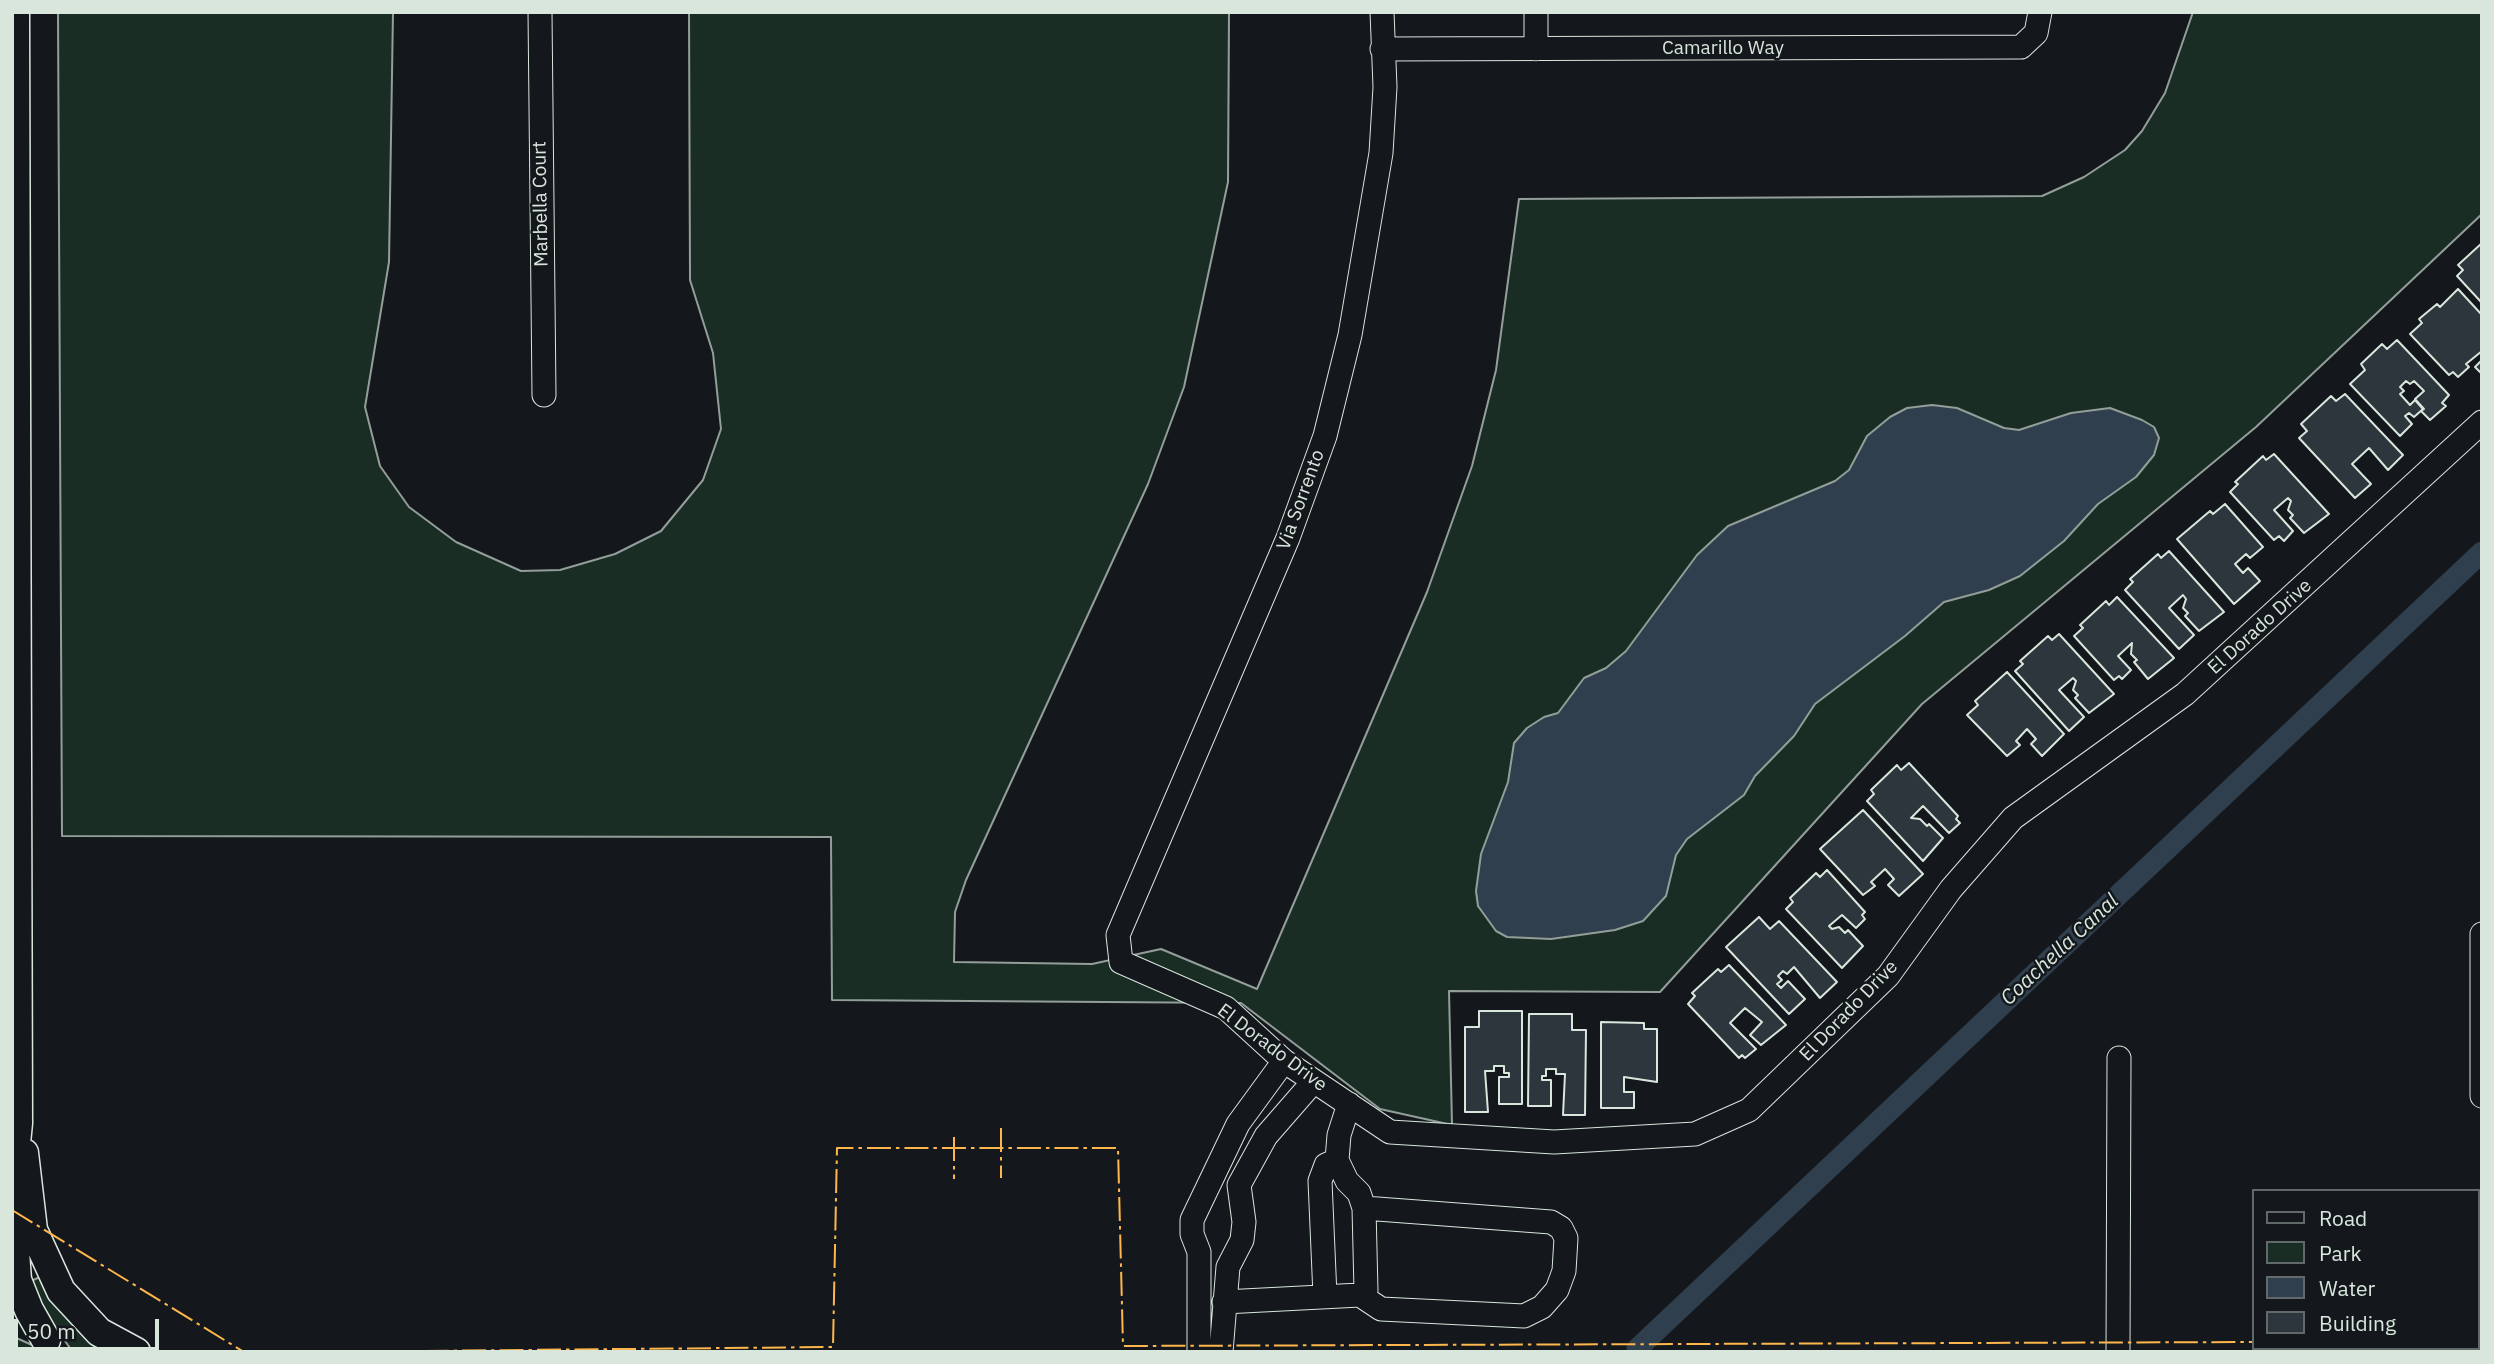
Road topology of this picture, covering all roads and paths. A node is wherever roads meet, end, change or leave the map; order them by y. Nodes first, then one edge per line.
1 (15, 12) edge
2 (540, 12) edge
3 (1382, 12) edge
4 (1535, 12) edge
5 (2040, 12) edge
6 (1382, 49) junction
7 (1536, 49) junction
8 (544, 396) dead end
9 (2482, 422) edge
10 (2482, 934) edge
11 (1121, 962) joint
12 (2119, 1058) dead end
13 (1284, 1061) junction
14 (1313, 1083) junction
15 (2482, 1096) edge
16 (1349, 1104) junction
17 (18, 1123) junction
18 (1338, 1160) junction
19 (12, 1182) edge
20 (1203, 1202) junction
21 (1364, 1208) junction
22 (1241, 1209) junction
23 (12, 1210) edge
24 (1360, 1295) junction
25 (1325, 1296) junction
26 (1224, 1302) junction
27 (12, 1324) edge
28 (51, 1346) edge
29 (136, 1352) edge
30 (1199, 1352) edge
31 (1221, 1352) edge
32 (2118, 1352) edge

1 - 17 main road
2 - 8 street, Marbella Court
3 - 6 street, Via Sorrento
4 - 7 street
5 - 7 street, Camarillo Way
6 - 7 street, Camarillo Way
6 - 11 street, Via Sorrento
9 - 16 street, El Dorado Drive
10 - 15 street
11 - 13 street, El Dorado Drive
12 - 32 street
13 - 14 street, El Dorado Drive
13 - 20 street
14 - 16 street, El Dorado Drive
14 - 22 street
16 - 18 street
17 - 19 main road
17 - 29 main road
18 - 21 street
18 - 25 street
20 - 22 street
20 - 30 street
21 - 24 street
21 - 24 street
22 - 26 street
23 - 28 main road
24 - 25 street
25 - 26 street
26 - 31 street
27 - 28 main road

